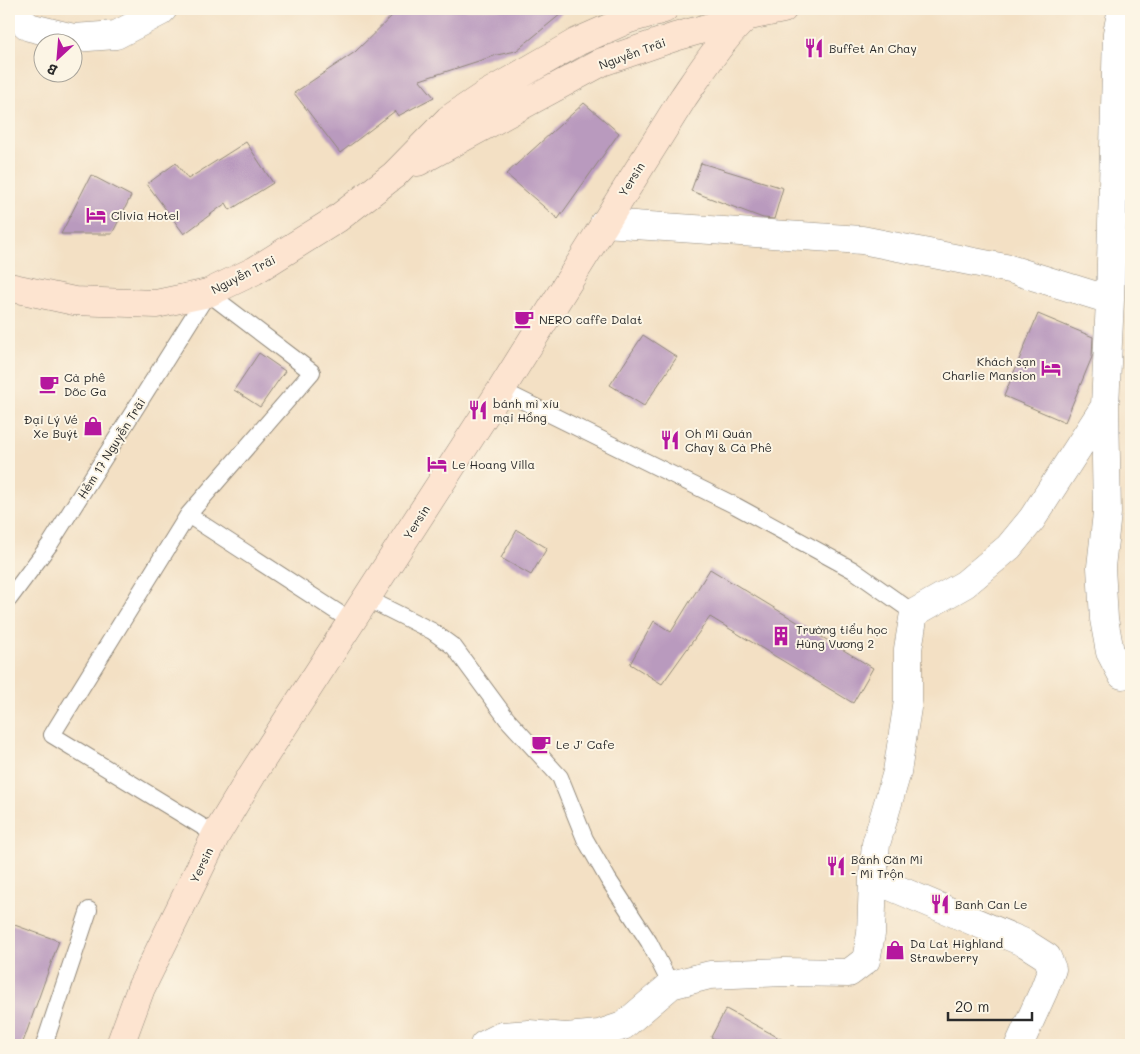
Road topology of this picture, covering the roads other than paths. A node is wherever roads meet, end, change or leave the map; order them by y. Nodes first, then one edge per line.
1 (163, 9) edge
2 (664, 9) edge
3 (783, 9) edge
4 (1122, 9) edge
5 (9, 10) edge
6 (751, 13) edge
7 (394, 175) junction
8 (604, 223) junction
9 (9, 287) edge
10 (208, 293) junction
11 (1110, 300) junction
12 (501, 390) junction
13 (1105, 406) junction
14 (188, 515) junction
15 (366, 598) junction
16 (9, 599) edge
17 (914, 613) junction
18 (351, 621) junction
19 (1122, 675) dead end
20 (216, 835) junction
21 (873, 879) junction
22 (89, 910) dead end
23 (671, 985) junction
24 (44, 1045) edge
25 (120, 1045) edge
26 (484, 1045) edge
27 (1019, 1045) edge

1 - 5 street
2 - 7 street, Nguyễn Trãi
3 - 6 street
4 - 11 street
6 - 7 street, Nguyễn Trãi
6 - 8 street, Yersin
7 - 10 street, Nguyễn Trãi
8 - 11 street
8 - 12 street, Yersin
9 - 10 street, Nguyễn Trãi
10 - 14 lane
10 - 16 lane, Hẻm 17 Nguyễn Trãi
11 - 13 street
12 - 15 street, Yersin
12 - 17 lane
13 - 17 street
13 - 19 street
14 - 18 lane
14 - 20 lane
15 - 18 street, Yersin
15 - 23 lane
17 - 21 street
18 - 20 street, Yersin
20 - 25 street, Yersin
21 - 23 street
21 - 27 street
22 - 24 lane
23 - 26 street

